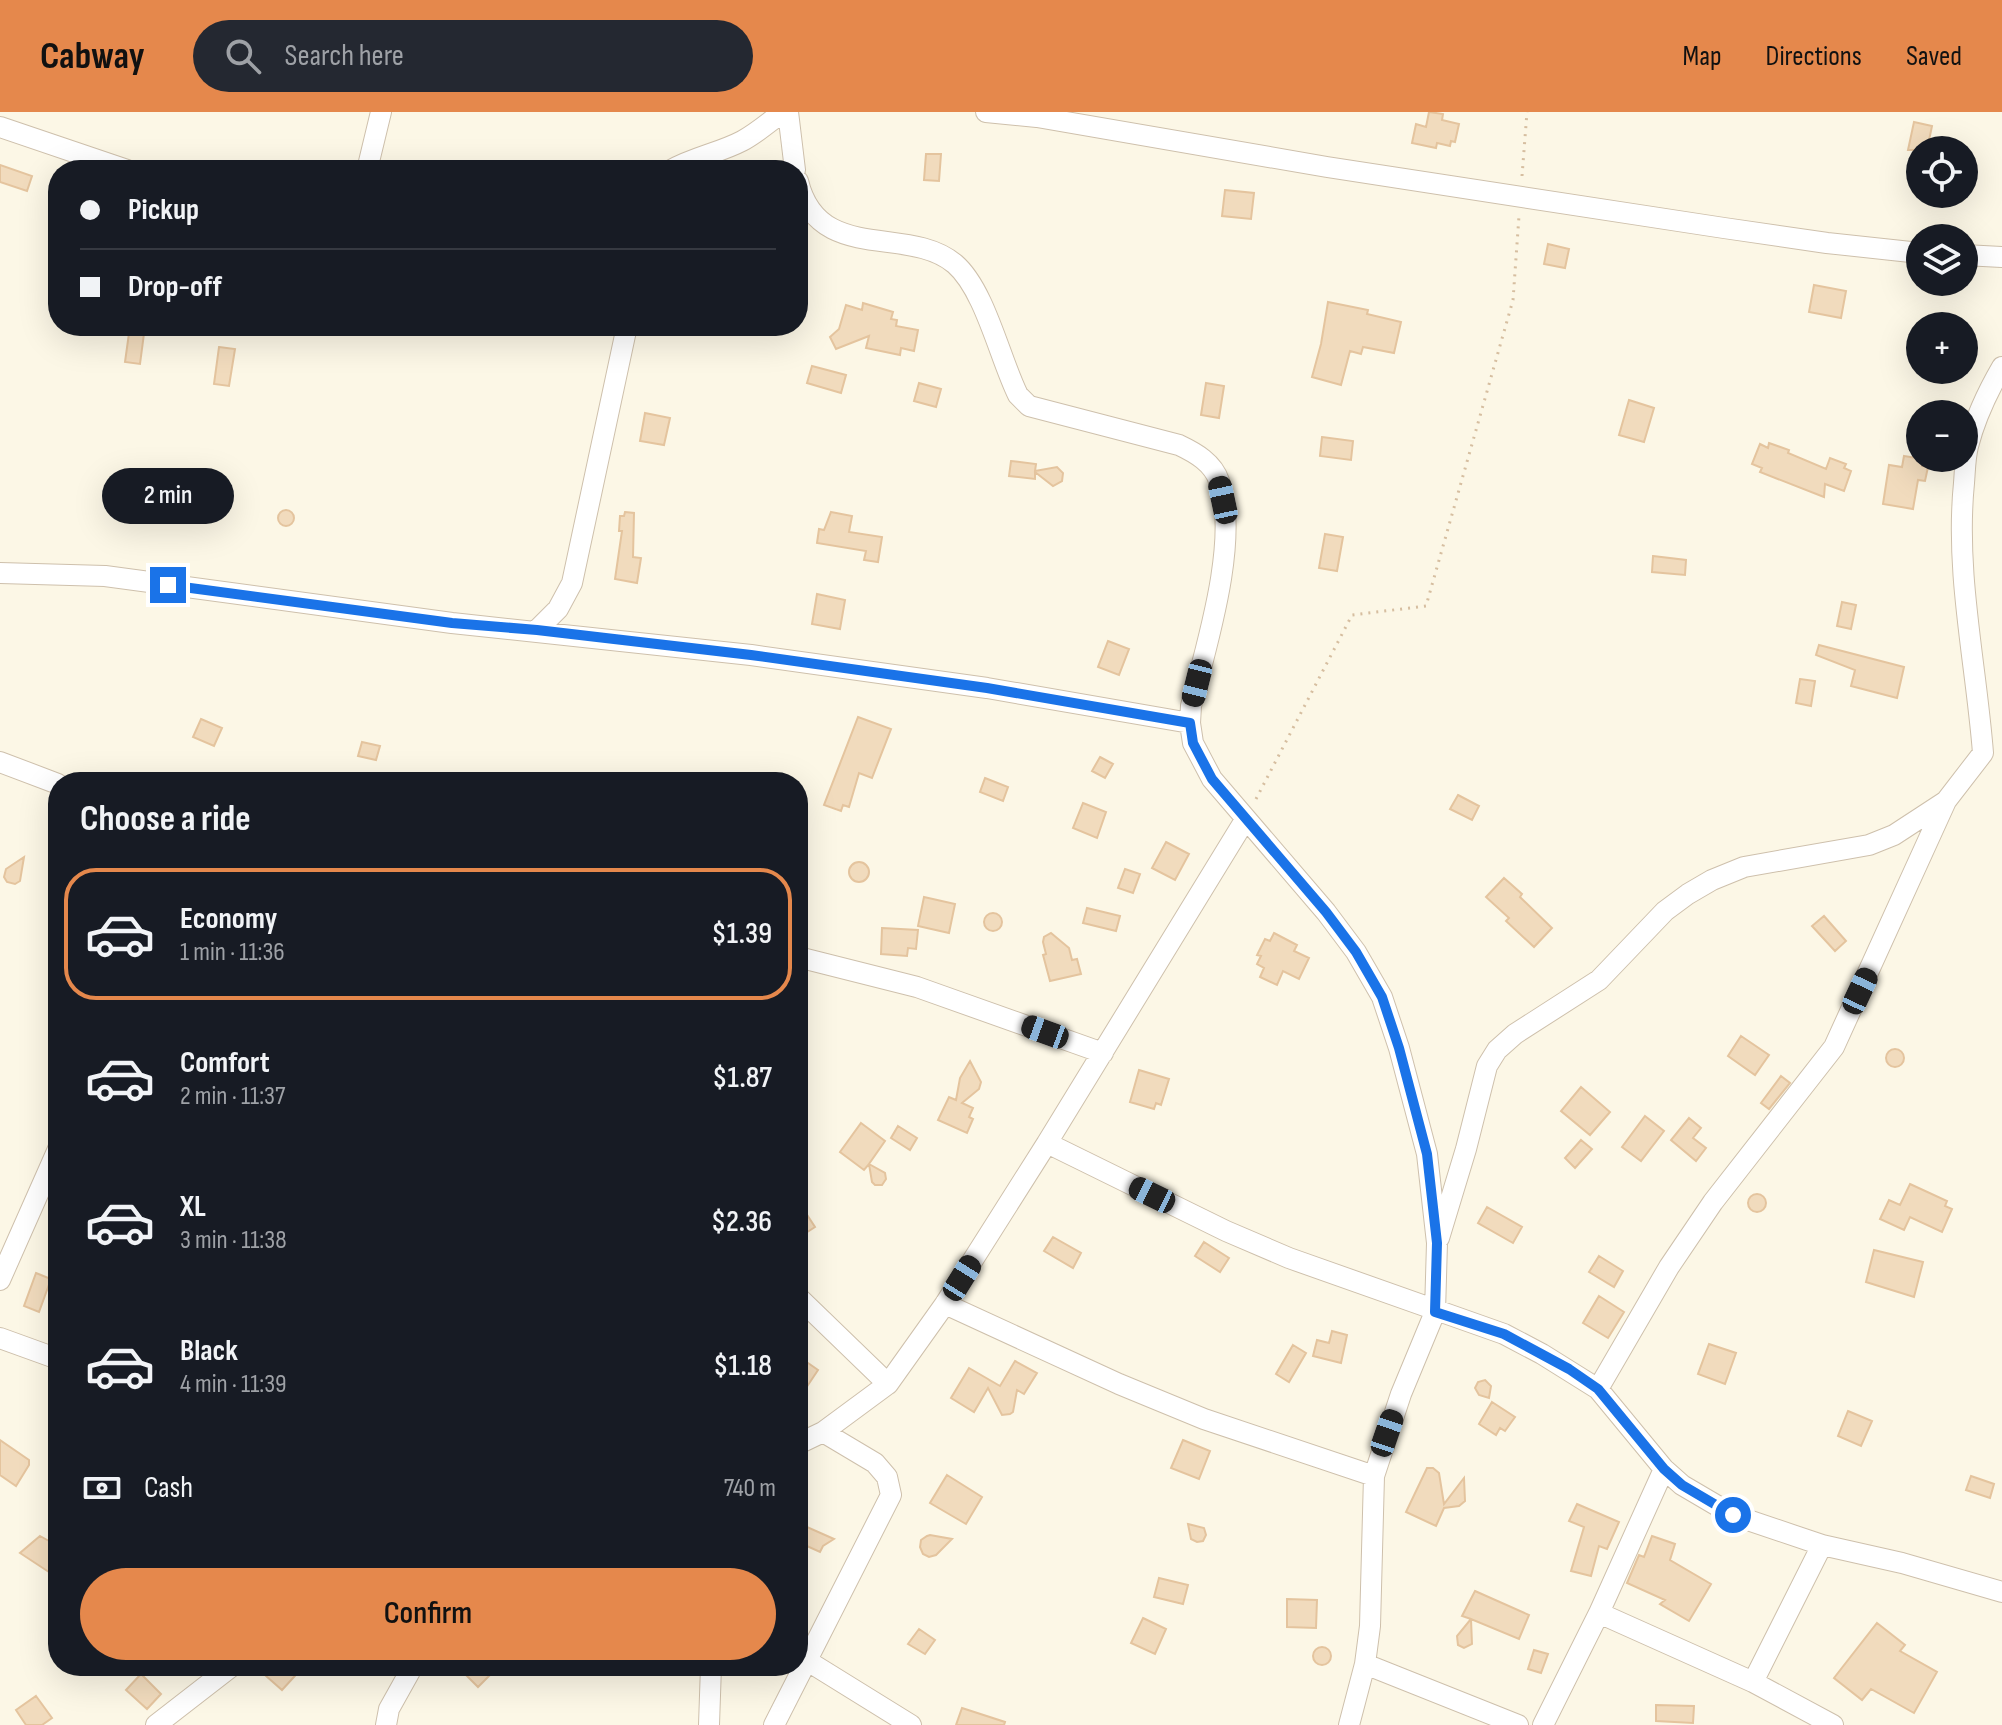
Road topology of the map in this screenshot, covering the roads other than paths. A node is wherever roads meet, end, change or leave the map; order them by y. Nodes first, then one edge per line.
1 (381, 112) edge
2 (786, 112) edge
3 (986, 112) edge
4 (0, 127) edge
5 (97, 160) edge
6 (369, 160) edge
7 (691, 160) edge
8 (793, 160) edge
9 (808, 204) edge
10 (1906, 251) edge
11 (1978, 256) edge
12 (2002, 257) edge
13 (625, 336) edge
14 (2002, 367) edge
15 (0, 573) edge
16 (537, 630) junction
17 (1190, 723) junction
18 (0, 762) edge
19 (48, 780) edge
20 (1946, 801) junction
21 (1245, 820) junction
22 (808, 960) edge
23 (1103, 1053) junction
24 (1047, 1143) junction
25 (48, 1172) edge
26 (1437, 1243) junction
27 (0, 1280) edge
28 (945, 1304) junction
29 (808, 1307) edge
30 (1435, 1312) junction
31 (0, 1338) edge
32 (48, 1355) edge
33 (888, 1384) junction
34 (1598, 1389) junction
35 (823, 1432) junction
36 (808, 1439) edge
37 (1664, 1469) junction
38 (1374, 1476) junction
39 (1822, 1545) junction
40 (2002, 1592) edge
41 (1599, 1613) junction
42 (808, 1656) edge
43 (808, 1661) edge
44 (1365, 1664) junction
45 (219, 1676) edge
46 (407, 1676) edge
47 (711, 1676) edge
48 (798, 1676) edge
49 (1753, 1682) junction
50 (156, 1725) edge
51 (386, 1725) edge
52 (709, 1725) edge
53 (774, 1725) edge
54 (911, 1725) edge
55 (1349, 1725) edge
56 (1518, 1725) edge
57 (1543, 1725) edge
58 (1833, 1725) edge

1 - 6 street
2 - 7 street
2 - 8 street
3 - 10 street
4 - 5 street
9 - 17 street
11 - 12 street
13 - 16 street
14 - 20 street
15 - 16 street
16 - 17 street
17 - 21 street
18 - 19 street
20 - 26 street
20 - 34 street
21 - 23 street
21 - 26 street
22 - 23 street
23 - 24 street
24 - 28 street
24 - 30 street
25 - 27 street
26 - 30 street
28 - 33 street
28 - 38 street
29 - 33 street
30 - 34 street
30 - 38 street
31 - 32 street
33 - 35 street
34 - 37 street
35 - 36 street
35 - 42 street
37 - 39 street
37 - 41 street
38 - 44 street
39 - 40 street
39 - 49 street
41 - 49 street
41 - 57 street
43 - 54 street
44 - 55 street
44 - 56 street
45 - 50 street
46 - 51 street
47 - 52 street
48 - 53 street
49 - 58 street

